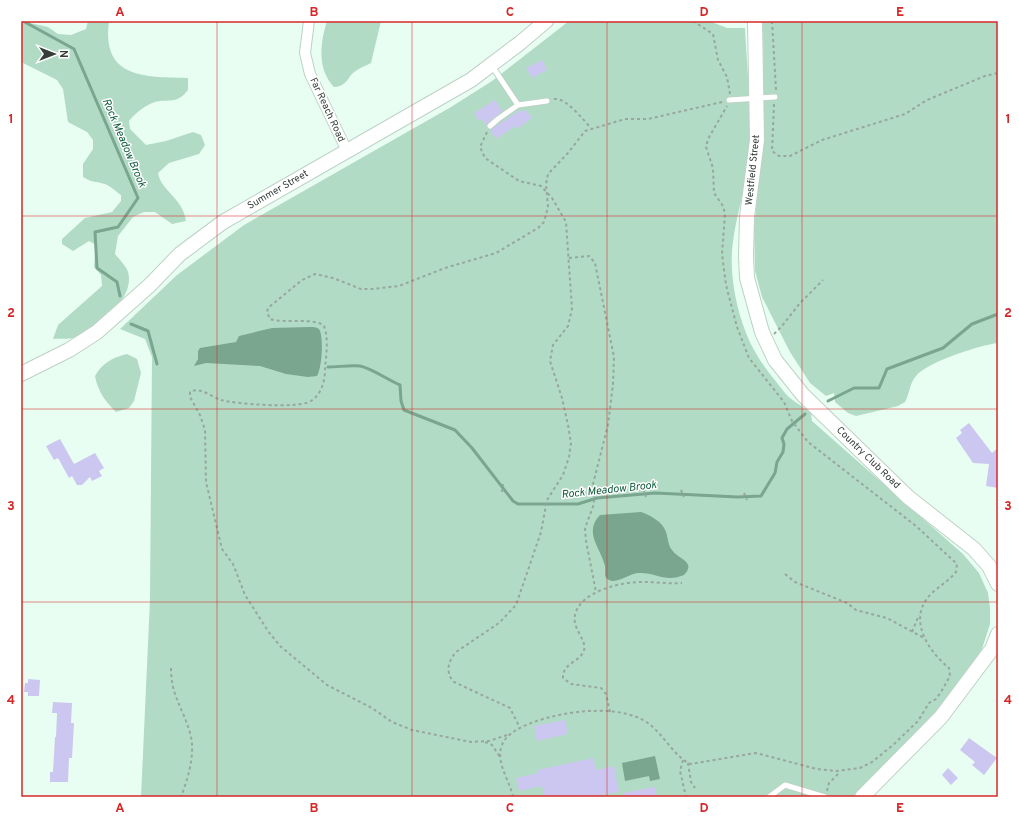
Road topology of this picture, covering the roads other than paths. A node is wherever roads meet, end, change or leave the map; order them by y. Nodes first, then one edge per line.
1 (309, 21) edge
2 (546, 21) edge
3 (755, 21) edge
4 (491, 65) junction
5 (775, 97) road end
6 (757, 98) junction
7 (730, 100) road end
8 (547, 101) road end
9 (518, 105) junction
10 (490, 126) road end
11 (346, 151) junction
12 (758, 317) joint
13 (21, 374) edge
14 (998, 584) edge
15 (998, 634) edge
16 (770, 797) edge
17 (825, 797) edge
18 (862, 797) edge

1 - 11 street, Far Reach Road
2 - 4 street, Summer Street
3 - 6 street, Westfield Street
4 - 9 lane
4 - 11 street, Summer Street
5 - 6 lane
6 - 7 lane
6 - 12 street, Westfield Street
8 - 9 lane
9 - 10 lane
11 - 13 street, Summer Street
12 - 14 street, Country Club Road
15 - 18 street
16 - 17 lane

